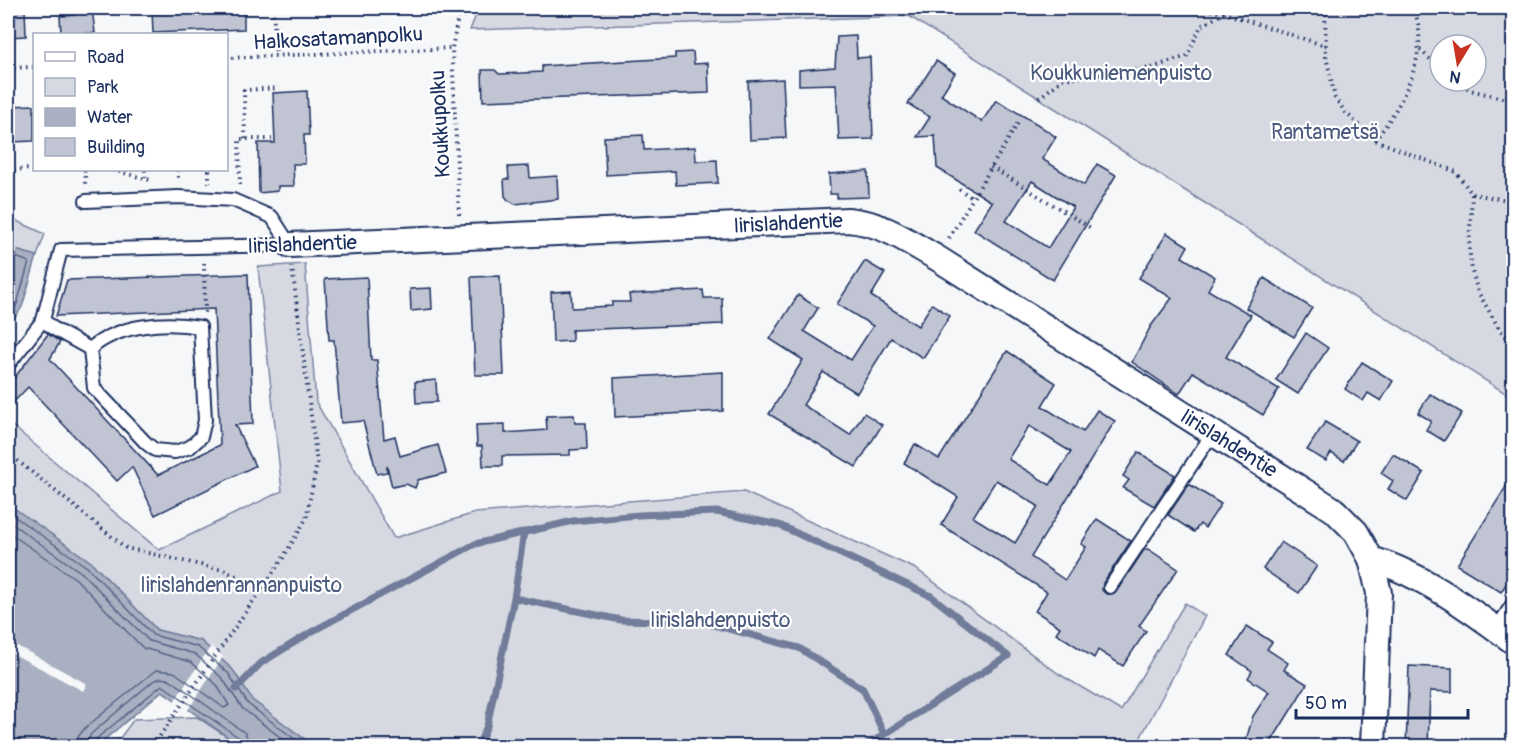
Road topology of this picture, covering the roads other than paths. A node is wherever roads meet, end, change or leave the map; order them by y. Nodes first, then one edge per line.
1 (86, 201) dead end
2 (290, 245) junction
3 (43, 320) junction
4 (90, 348) junction
5 (8, 365) edge
6 (1213, 433) junction
7 (1371, 559) junction
8 (1110, 587) dead end
9 (1514, 602) edge
10 (1505, 635) edge
11 (1373, 747) edge

1 - 2 lane
2 - 3 lane, Iirislahdentie
2 - 6 street, Iirislahdentie
3 - 4 lane
3 - 5 lane, Iirislahdentie
4 - 4 lane
6 - 7 street, Iirislahdentie
6 - 8 lane
7 - 10 street
7 - 11 street, Iirislahdentie
9 - 10 lane

